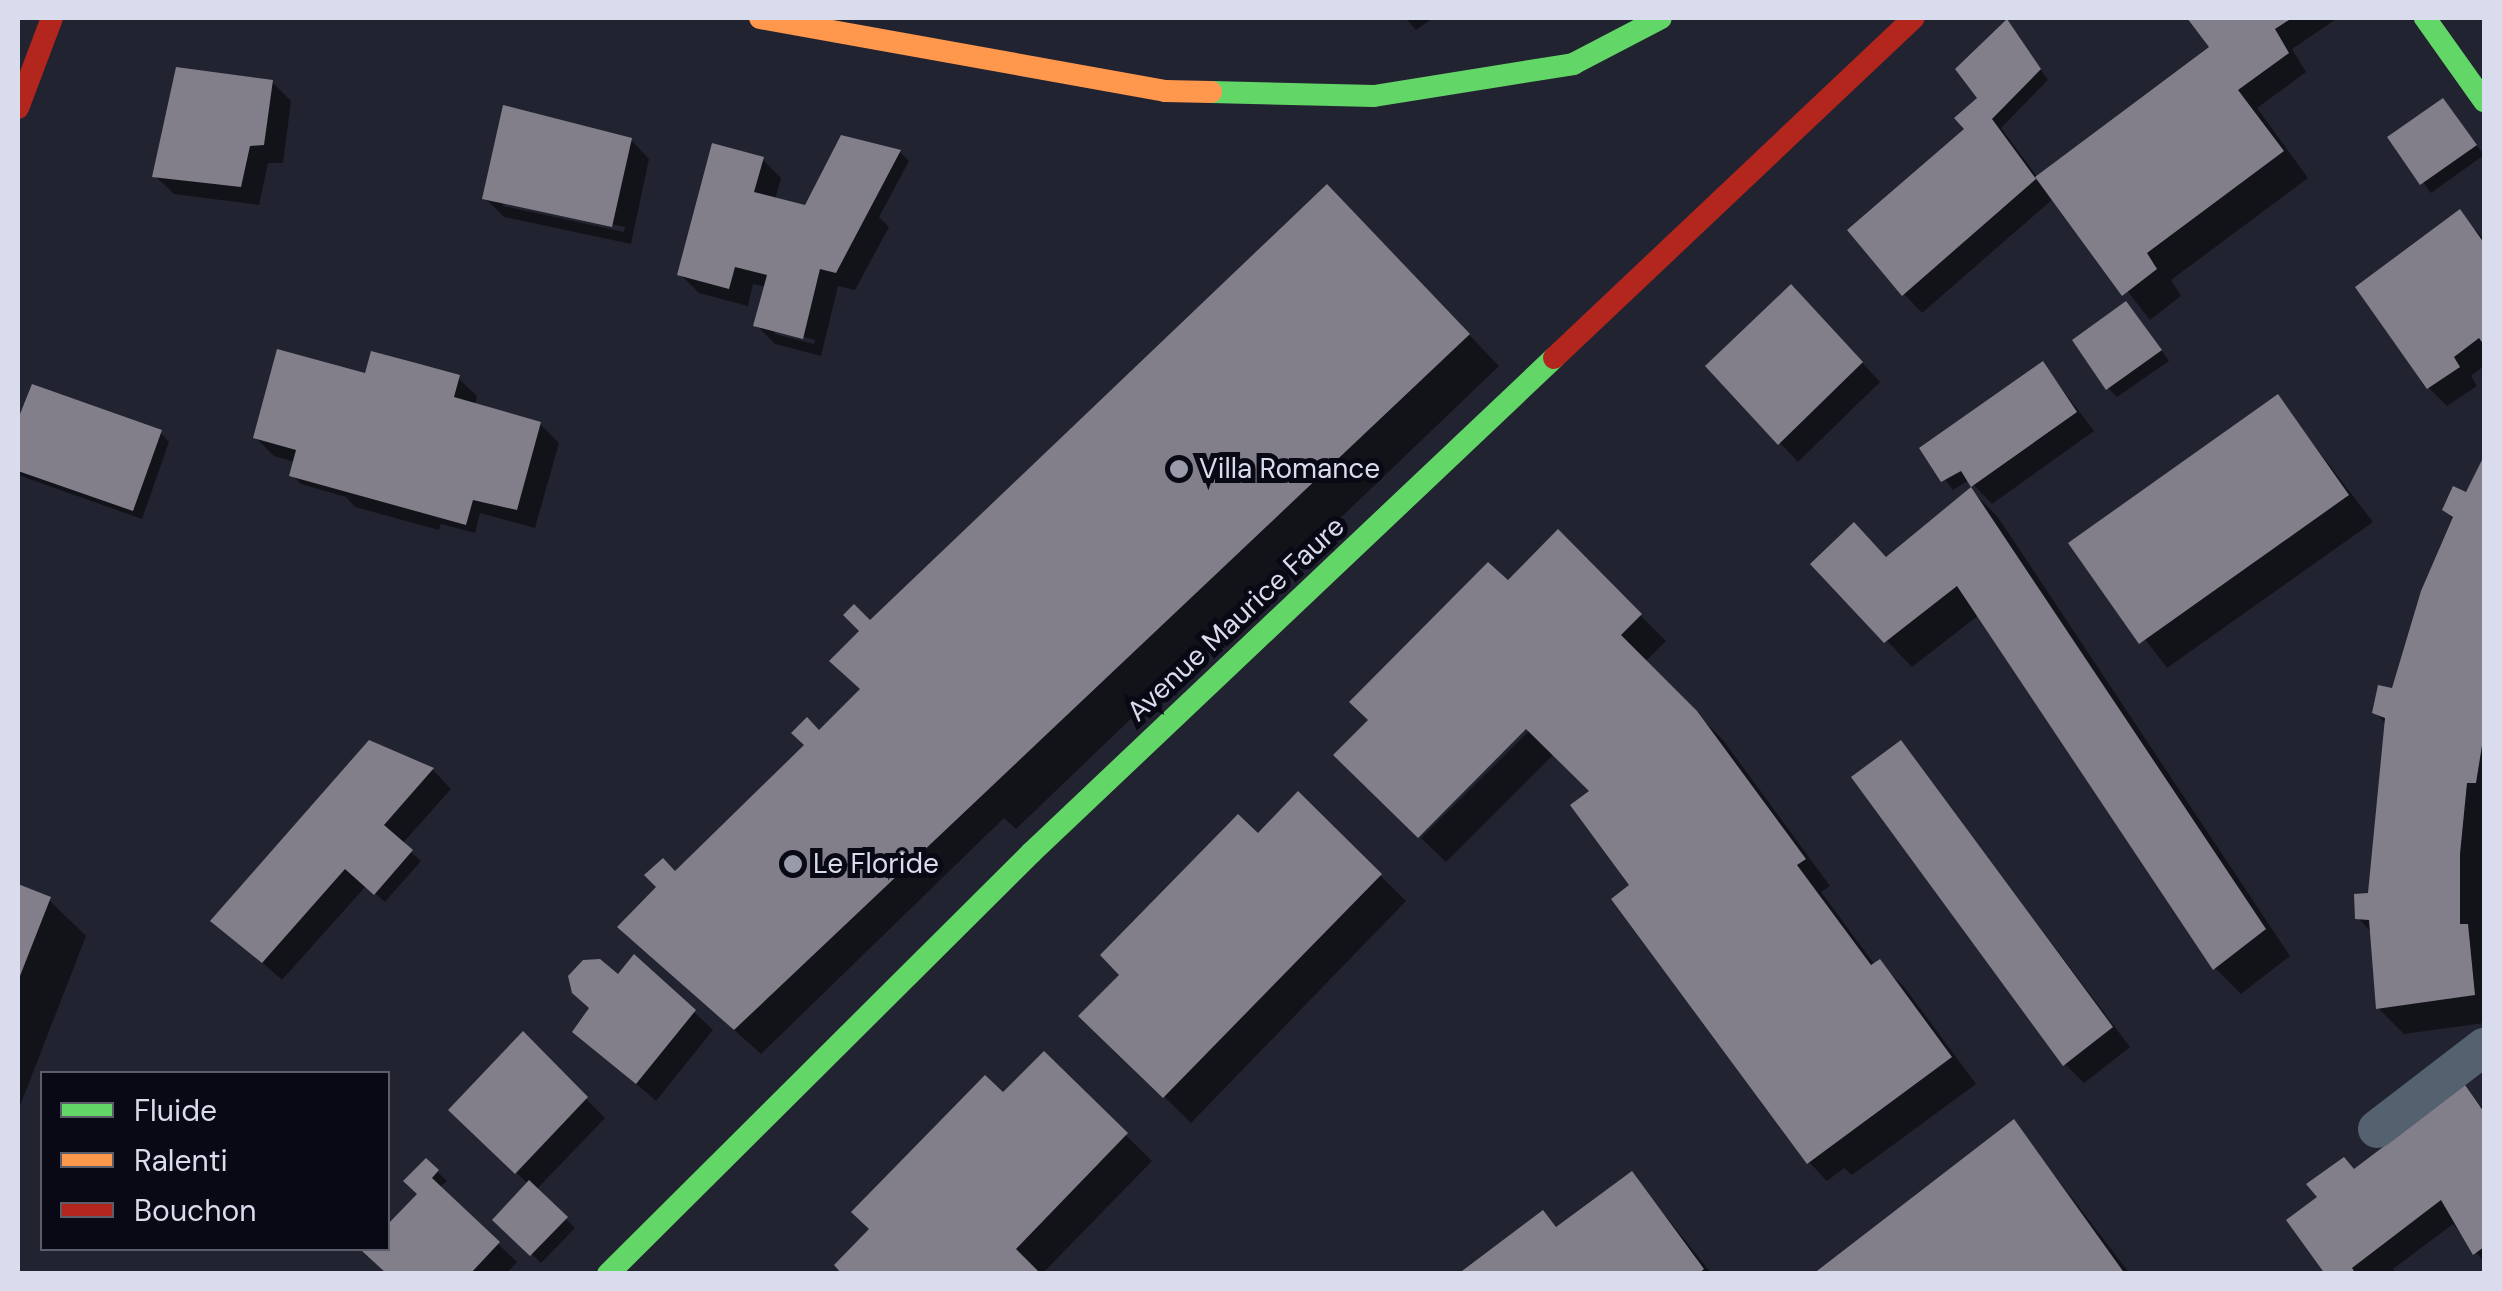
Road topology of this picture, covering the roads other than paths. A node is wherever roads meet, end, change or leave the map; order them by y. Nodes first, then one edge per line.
1 (52, 18) edge
2 (760, 18) edge
3 (1662, 18) edge
4 (1914, 18) edge
5 (2425, 18) edge
6 (2484, 101) edge
7 (18, 108) edge
8 (2484, 1047) edge
9 (2377, 1129) dead end
10 (608, 1274) edge

1 - 7 street
2 - 3 street
4 - 10 street, Avenue Maurice Faure
5 - 6 street
8 - 9 lane

